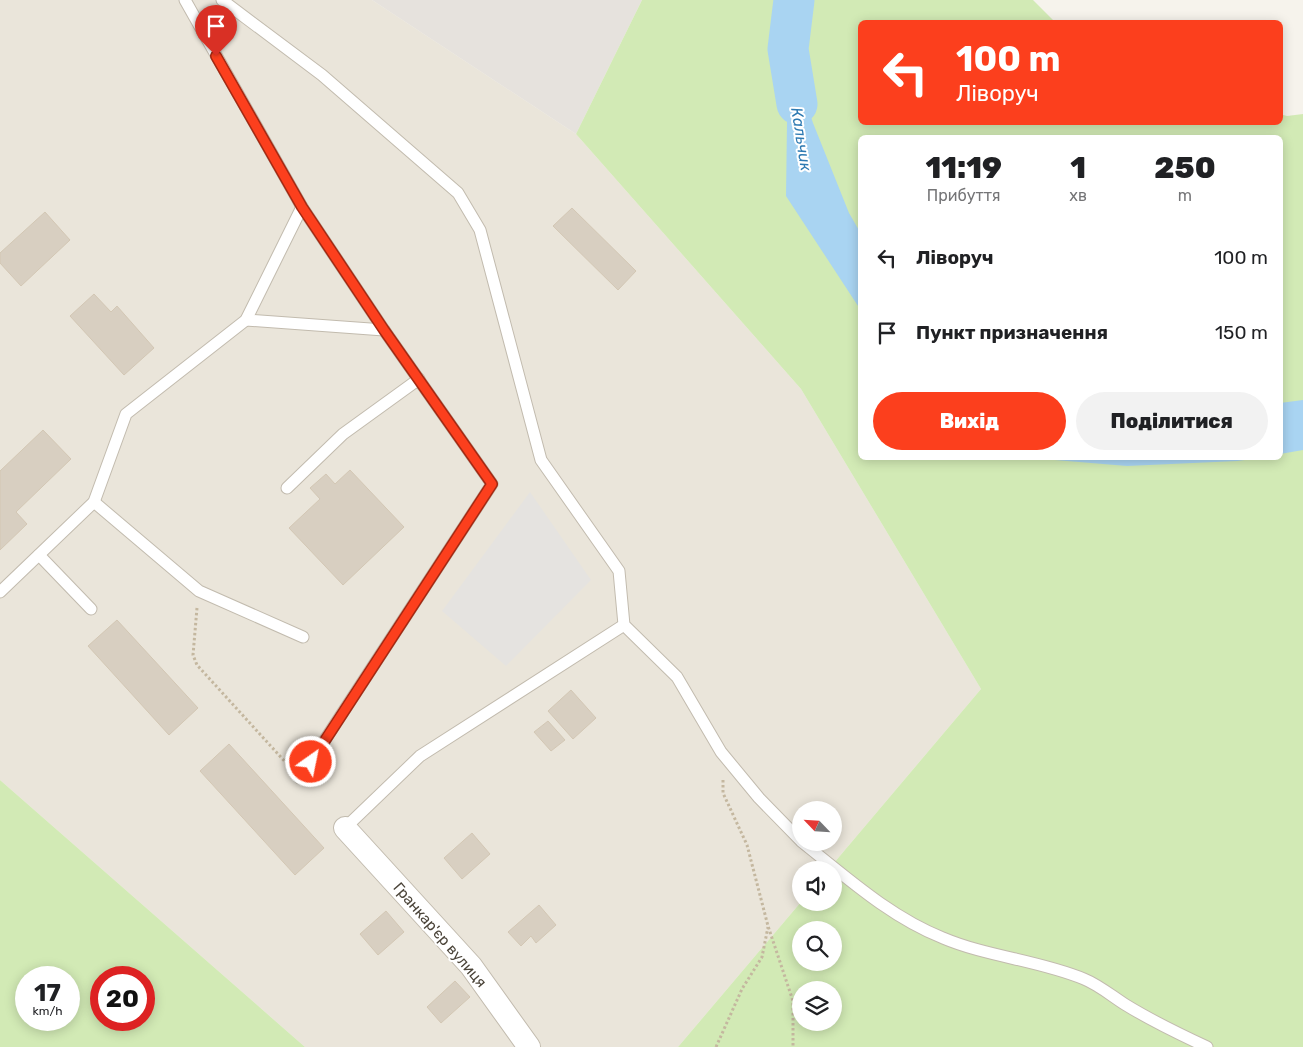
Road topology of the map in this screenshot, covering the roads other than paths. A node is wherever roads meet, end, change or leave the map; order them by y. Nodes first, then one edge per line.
1 (185, 0) edge
2 (222, 0) edge
3 (302, 207) junction
4 (246, 320) junction
5 (384, 330) junction
6 (419, 379) junction
7 (287, 488) dead end
8 (94, 502) junction
9 (39, 554) junction
10 (0, 592) edge
11 (91, 609) dead end
12 (624, 625) junction
13 (303, 637) dead end
14 (300, 778) road end
15 (345, 828) joint
16 (792, 832) edge
17 (814, 851) edge
18 (529, 1047) edge
19 (1207, 1047) edge

1 - 3 lane
2 - 12 lane
3 - 4 lane
3 - 5 lane
4 - 5 lane
4 - 8 lane
5 - 6 lane
6 - 7 lane
6 - 14 lane
8 - 9 lane
8 - 13 lane
9 - 10 lane
9 - 11 lane
12 - 15 lane
12 - 16 lane
15 - 18 street, Гранкар'єр вулиця
17 - 19 lane

